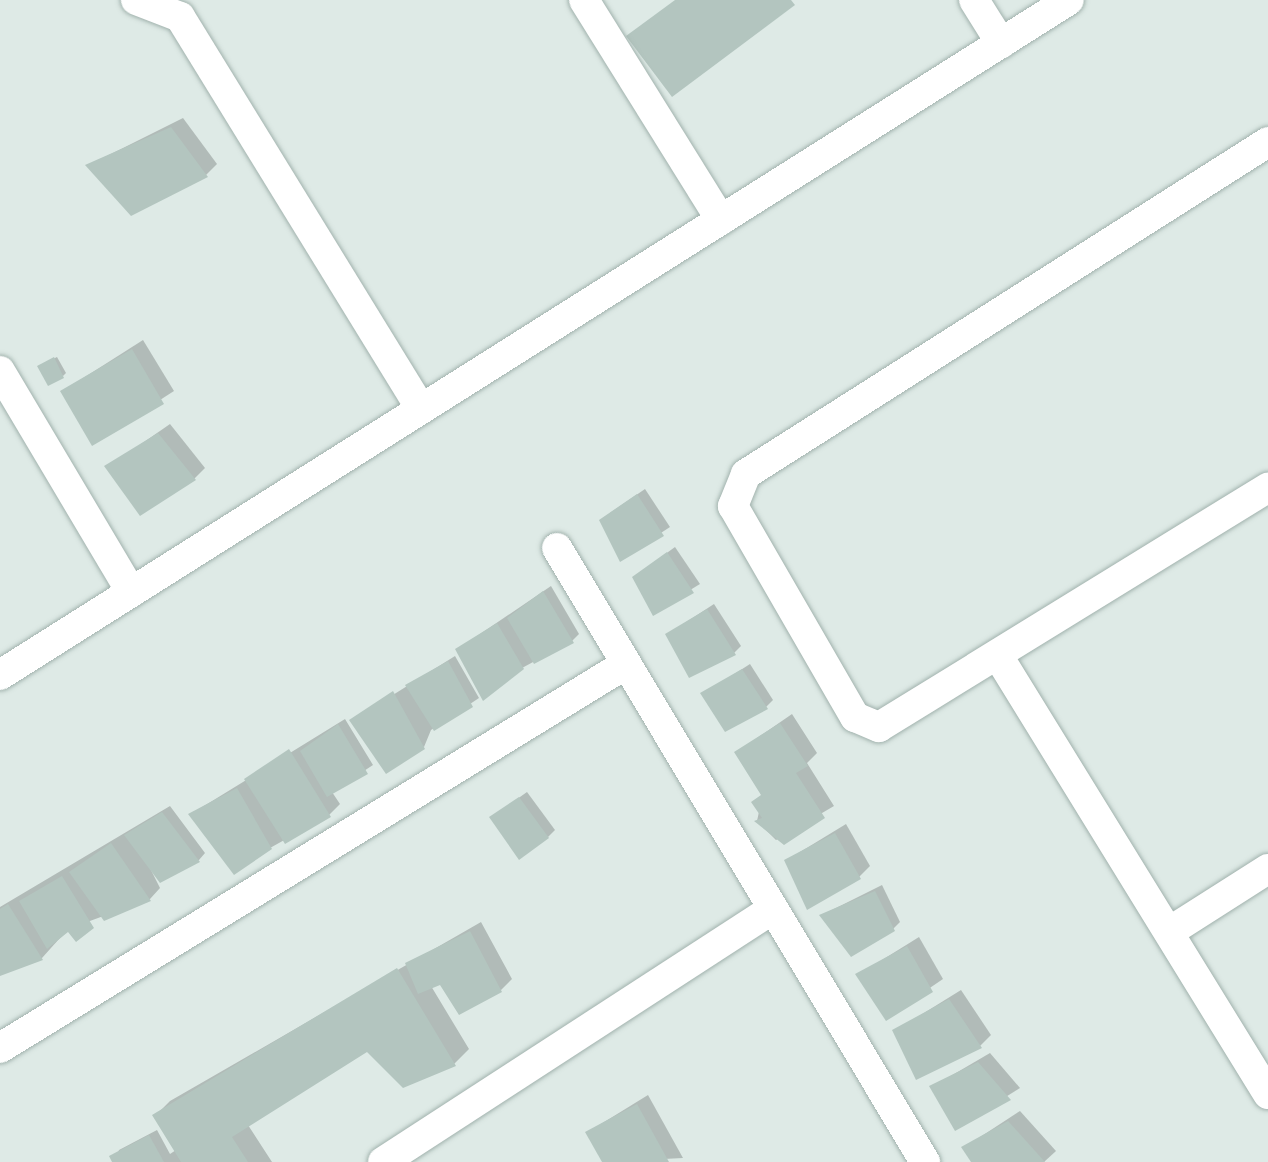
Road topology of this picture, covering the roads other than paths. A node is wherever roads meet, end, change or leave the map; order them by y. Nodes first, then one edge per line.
1 (136, 0) edge
2 (584, 0) edge
3 (974, 0) edge
4 (1069, 0) edge
5 (1001, 43) junction
6 (1268, 142) edge
7 (721, 220) junction
8 (0, 370) edge
9 (420, 410) junction
10 (1268, 488) edge
11 (557, 548) dead end
12 (131, 592) junction
13 (1000, 659) junction
14 (626, 664) junction
15 (0, 675) edge
16 (1268, 869) edge
17 (773, 909) junction
18 (1169, 932) junction
19 (0, 1048) edge
20 (1268, 1094) edge
21 (384, 1162) edge
22 (925, 1162) edge

1 - 9 street
2 - 7 street
3 - 5 street
4 - 5 street
5 - 7 street
6 - 13 street
7 - 9 street
8 - 12 street
9 - 12 street
10 - 13 street
11 - 14 street
12 - 15 street
13 - 18 street
14 - 17 street
14 - 19 street
16 - 18 street
17 - 21 street
17 - 22 street
18 - 20 street

